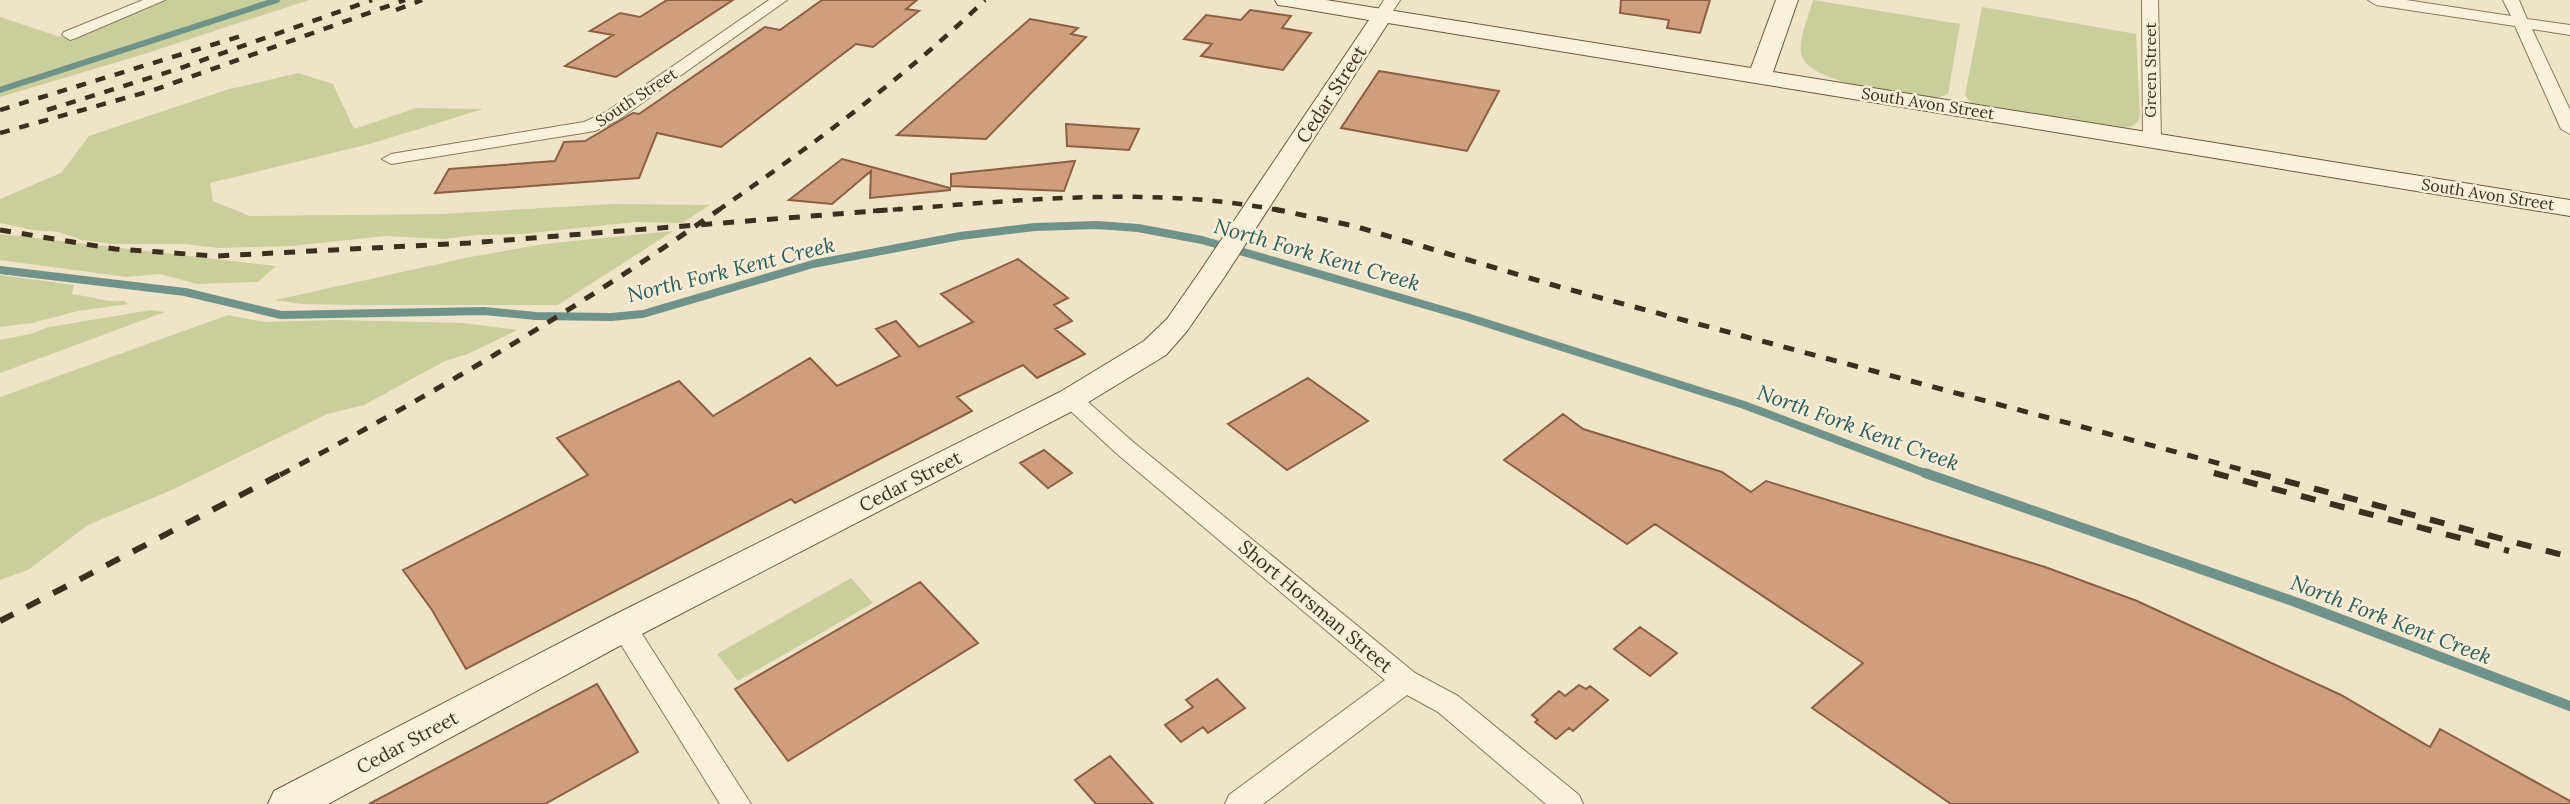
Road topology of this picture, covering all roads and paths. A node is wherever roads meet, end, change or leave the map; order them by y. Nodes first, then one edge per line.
1 (157, 0) edge
2 (779, 0) edge
3 (1286, 0) edge
4 (1787, 0) edge
5 (2150, 0) edge
6 (2376, 0) edge
7 (2511, 0) edge
8 (1387, 8) edge
9 (2522, 22) junction
10 (2570, 30) edge
11 (70, 35) dead end
12 (1760, 75) junction
13 (2570, 129) edge
14 (2152, 140) junction
15 (391, 159) dead end
16 (2570, 208) edge
17 (1071, 399) junction
18 (624, 627) junction
19 (1405, 681) junction
20 (289, 804) edge
21 (737, 804) edge
22 (1240, 804) edge
23 (1567, 804) edge

1 - 11 street
2 - 15 street, South Street
3 - 8 street, South Avon Street
4 - 12 street
5 - 14 street, Green Street
6 - 9 street
7 - 9 street
8 - 12 street, South Avon Street
8 - 17 street, Cedar Street
9 - 10 street
9 - 13 street
12 - 14 street, South Avon Street
14 - 16 street, South Avon Street
17 - 18 street, Cedar Street
17 - 19 street, Short Horsman Street
18 - 20 street, Cedar Street
18 - 21 street
19 - 22 street
19 - 23 street, Short Horsman Street

